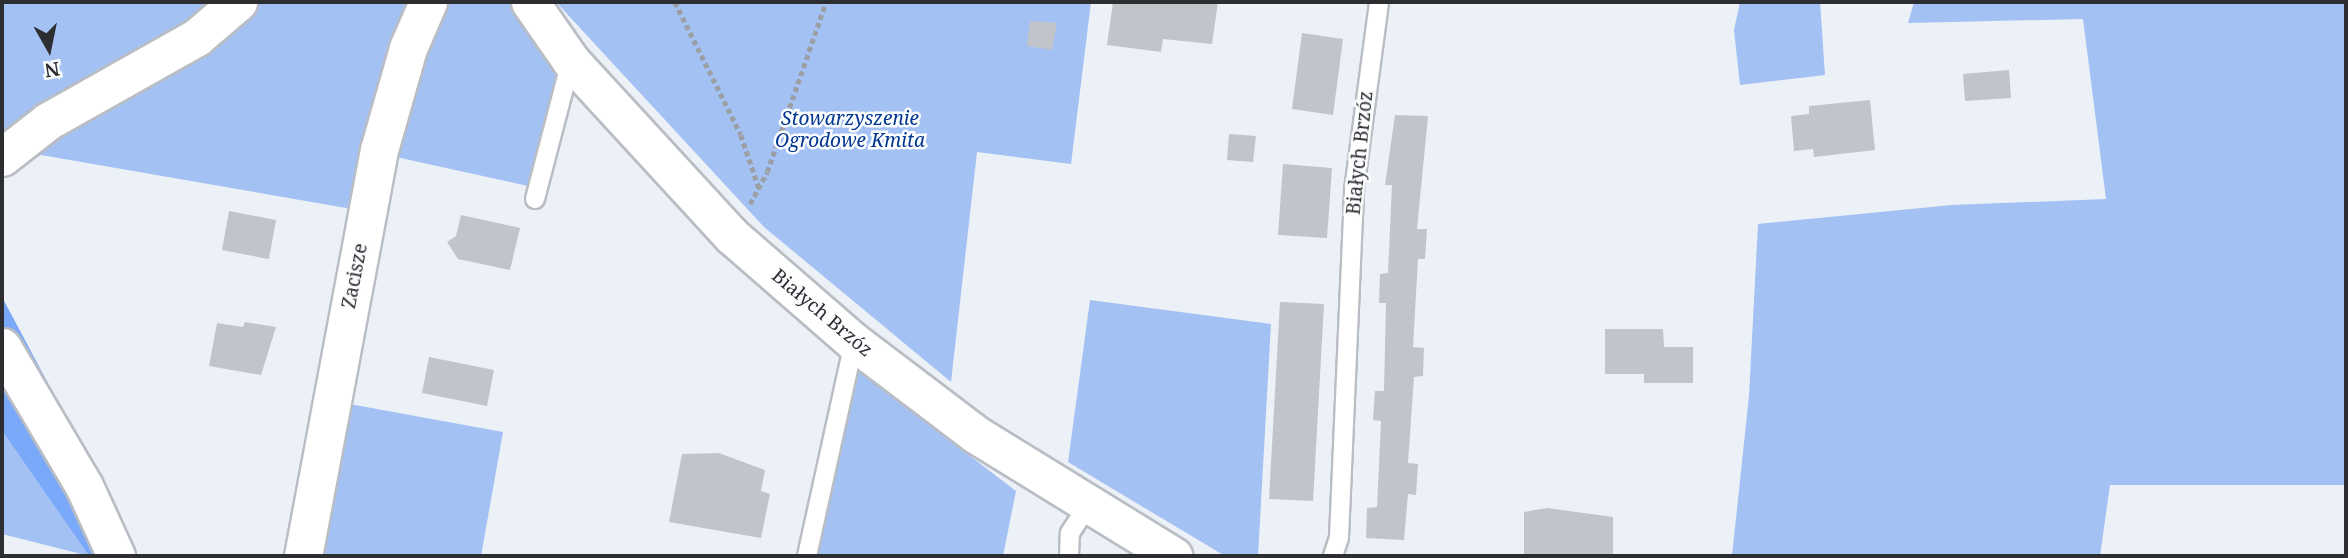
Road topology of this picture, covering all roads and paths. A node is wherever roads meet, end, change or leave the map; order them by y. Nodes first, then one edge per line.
1 (238, 2) edge
2 (428, 2) edge
3 (530, 2) edge
4 (675, 2) edge
5 (826, 2) edge
6 (1379, 2) edge
7 (571, 61) junction
8 (2, 157) edge
9 (759, 189) junction
10 (535, 199) dead end
11 (747, 209) dead end
12 (854, 342) junction
13 (2, 347) edge
14 (1089, 504) junction
15 (116, 556) edge
16 (303, 556) edge
17 (807, 556) edge
18 (1069, 556) edge
19 (1173, 556) edge
20 (1333, 556) edge

1 - 8 street
2 - 16 street, Zacisze
3 - 7 street, Białych Brzóz
4 - 9 path
5 - 9 path
6 - 20 lane, Białych Brzóz
7 - 10 lane
7 - 12 street, Białych Brzóz
9 - 11 path
12 - 14 street, Białych Brzóz
12 - 17 lane
13 - 15 street
14 - 18 lane
14 - 19 street, Białych Brzóz

